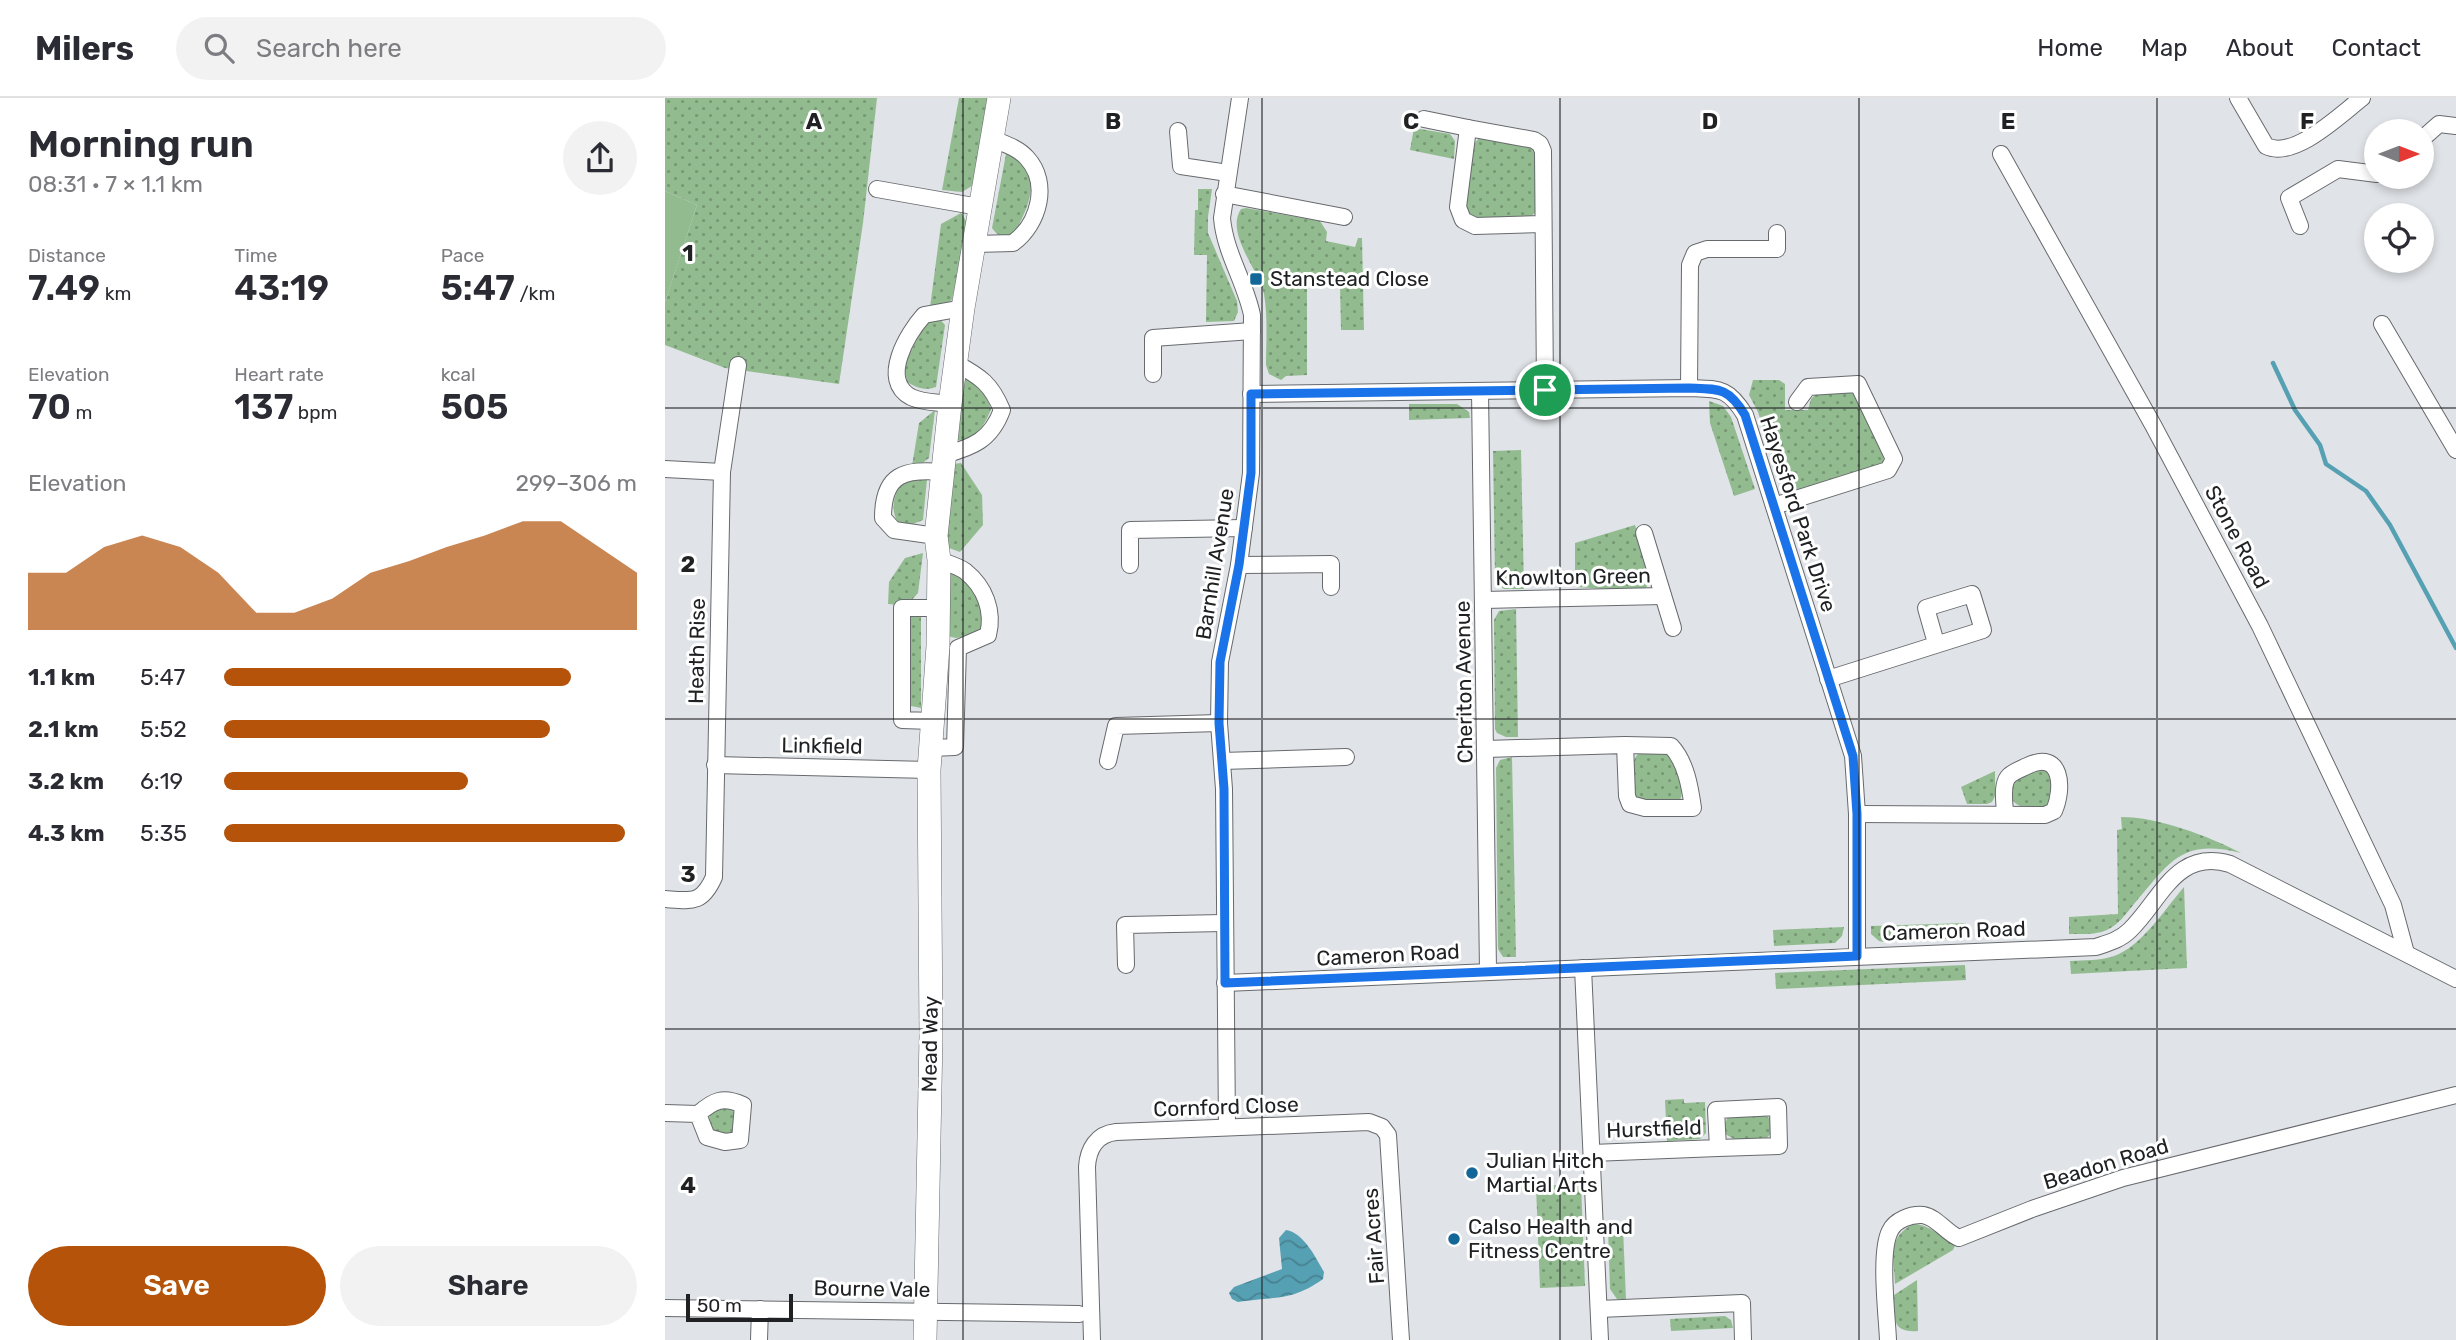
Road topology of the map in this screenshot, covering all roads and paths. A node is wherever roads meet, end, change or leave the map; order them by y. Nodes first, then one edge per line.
1 (999, 98) edge
2 (1240, 98) edge
3 (2238, 98) edge
4 (2362, 98) edge
5 (1424, 119) dead end
6 (2456, 126) edge
7 (1468, 128) junction
8 (2434, 128) edge
9 (1178, 131) dead end
10 (993, 139) junction
11 (2001, 154) dead end
12 (2364, 172) edge
13 (1227, 173) junction
14 (877, 189) dead end
15 (1224, 194) junction
16 (979, 207) junction
17 (1344, 217) dead end
18 (1543, 224) junction
19 (2300, 226) dead end
20 (1777, 233) dead end
21 (975, 244) junction
22 (963, 308) junction
23 (2382, 324) dead end
24 (1252, 331) junction
25 (957, 364) junction
26 (738, 365) dead end
27 (1153, 374) dead end
28 (1689, 388) junction
29 (1545, 390) junction
30 (1480, 391) junction
31 (1251, 394) junction
32 (1797, 402) dead end
33 (950, 404) junction
34 (2456, 450) edge
35 (943, 463) junction
36 (665, 469) edge
37 (722, 472) junction
38 (1774, 506) junction
39 (1244, 528) junction
40 (1644, 533) dead end
41 (936, 536) junction
42 (939, 560) junction
43 (1130, 565) dead end
44 (1239, 565) junction
45 (1331, 587) dead end
46 (1663, 596) junction
47 (1484, 600) junction
48 (938, 608) junction
49 (1673, 628) dead end
50 (1936, 643) dead end
51 (948, 647) junction
52 (1828, 679) junction
53 (932, 721) junction
54 (1219, 723) junction
55 (1625, 745) junction
56 (1486, 749) junction
57 (1346, 757) dead end
58 (930, 759) junction
59 (1108, 761) dead end
60 (1221, 761) junction
61 (715, 765) junction
62 (1693, 808) junction
63 (1710, 808) dead end
64 (1857, 814) junction
65 (2005, 815) dead end
66 (665, 899) edge
67 (1223, 923) junction
68 (2406, 953) junction
69 (1857, 956) junction
70 (1126, 965) dead end
71 (1583, 968) junction
72 (1488, 971) junction
73 (2456, 979) edge
74 (1225, 983) junction
75 (2456, 1095) edge
76 (665, 1113) edge
77 (698, 1114) dead end
78 (1227, 1127) junction
79 (1386, 1131) joint
80 (1718, 1148) junction
81 (1592, 1153) junction
82 (665, 1308) edge
83 (759, 1309) junction
84 (1599, 1309) junction
85 (925, 1311) junction
86 (1079, 1314) dead end
87 (759, 1340) edge
88 (925, 1340) edge
89 (1092, 1340) edge
90 (1401, 1340) edge
91 (1600, 1340) edge
92 (1743, 1340) edge
93 (1888, 1340) edge

1 - 10 street, Mead Way
2 - 13 street, Barnhill Avenue
3 - 4 street
5 - 7 street
6 - 8 street
7 - 18 street
7 - 18 street
9 - 13 street
10 - 16 street, Mead Way
10 - 21 street
11 - 68 street, Stone Road
12 - 19 street
13 - 15 street, Barnhill Avenue
14 - 16 street
15 - 17 street
15 - 24 street, Barnhill Avenue
16 - 21 street, Mead Way
18 - 29 street
20 - 28 street
21 - 22 street, Mead Way
22 - 25 street, Mead Way
22 - 33 street
23 - 34 street
24 - 27 street
24 - 31 street, Barnhill Avenue
25 - 33 street, Mead Way
25 - 35 street
26 - 37 street, Heath Rise
28 - 29 street, Hayesford Park Drive
28 - 38 street, Hayesford Park Drive
29 - 30 street, Hayesford Park Drive
30 - 31 street, Hayesford Park Drive
30 - 47 street, Cheriton Avenue
31 - 39 street, Barnhill Avenue
32 - 38 street
33 - 35 street, Mead Way
35 - 41 street, Mead Way
35 - 41 street
36 - 37 street
37 - 61 street, Heath Rise
38 - 52 street, Hayesford Park Drive
39 - 43 street
39 - 44 street, Barnhill Avenue
40 - 46 street, Knowlton Green
41 - 42 street, Mead Way
42 - 48 street, Mead Way
42 - 51 street
44 - 45 street
44 - 54 street, Barnhill Avenue
46 - 47 street, Knowlton Green
46 - 49 street, Knowlton Green
47 - 56 street, Cheriton Avenue
48 - 51 street, Mead Way
48 - 53 street
50 - 52 street
51 - 53 street, Mead Way
51 - 58 street, Mead Way
52 - 64 street, Hayesford Park Drive
53 - 58 street, Mead Way
54 - 59 street
54 - 60 street, Barnhill Avenue
55 - 56 street
55 - 62 street
55 - 62 street
56 - 72 street, Cheriton Avenue
57 - 60 street
58 - 61 street, Linkfield
58 - 85 street, Mead Way
60 - 67 street, Barnhill Avenue
61 - 66 street, Heath Rise
62 - 63 street
64 - 65 street
64 - 69 street, Hayesford Park Drive
67 - 70 street
67 - 74 street, Barnhill Avenue
68 - 69 street, Cameron Road
68 - 73 street, Cameron Road
69 - 71 street, Cameron Road
71 - 72 street, Cameron Road
71 - 81 street
72 - 74 street, Cameron Road
74 - 78 street, Barnhill Avenue
75 - 93 street, Beadon Road
76 - 77 street
78 - 79 street, Cornford Close
78 - 89 street, Cornford Close
79 - 90 street, Fair Acres
80 - 80 street, Hurstfield
80 - 81 street, Hurstfield
81 - 84 street
82 - 83 street, Bourne Vale
83 - 85 street, Bourne Vale
83 - 87 street
84 - 91 street
84 - 92 street
85 - 86 street, Bourne Vale
85 - 88 street, Mead Way

